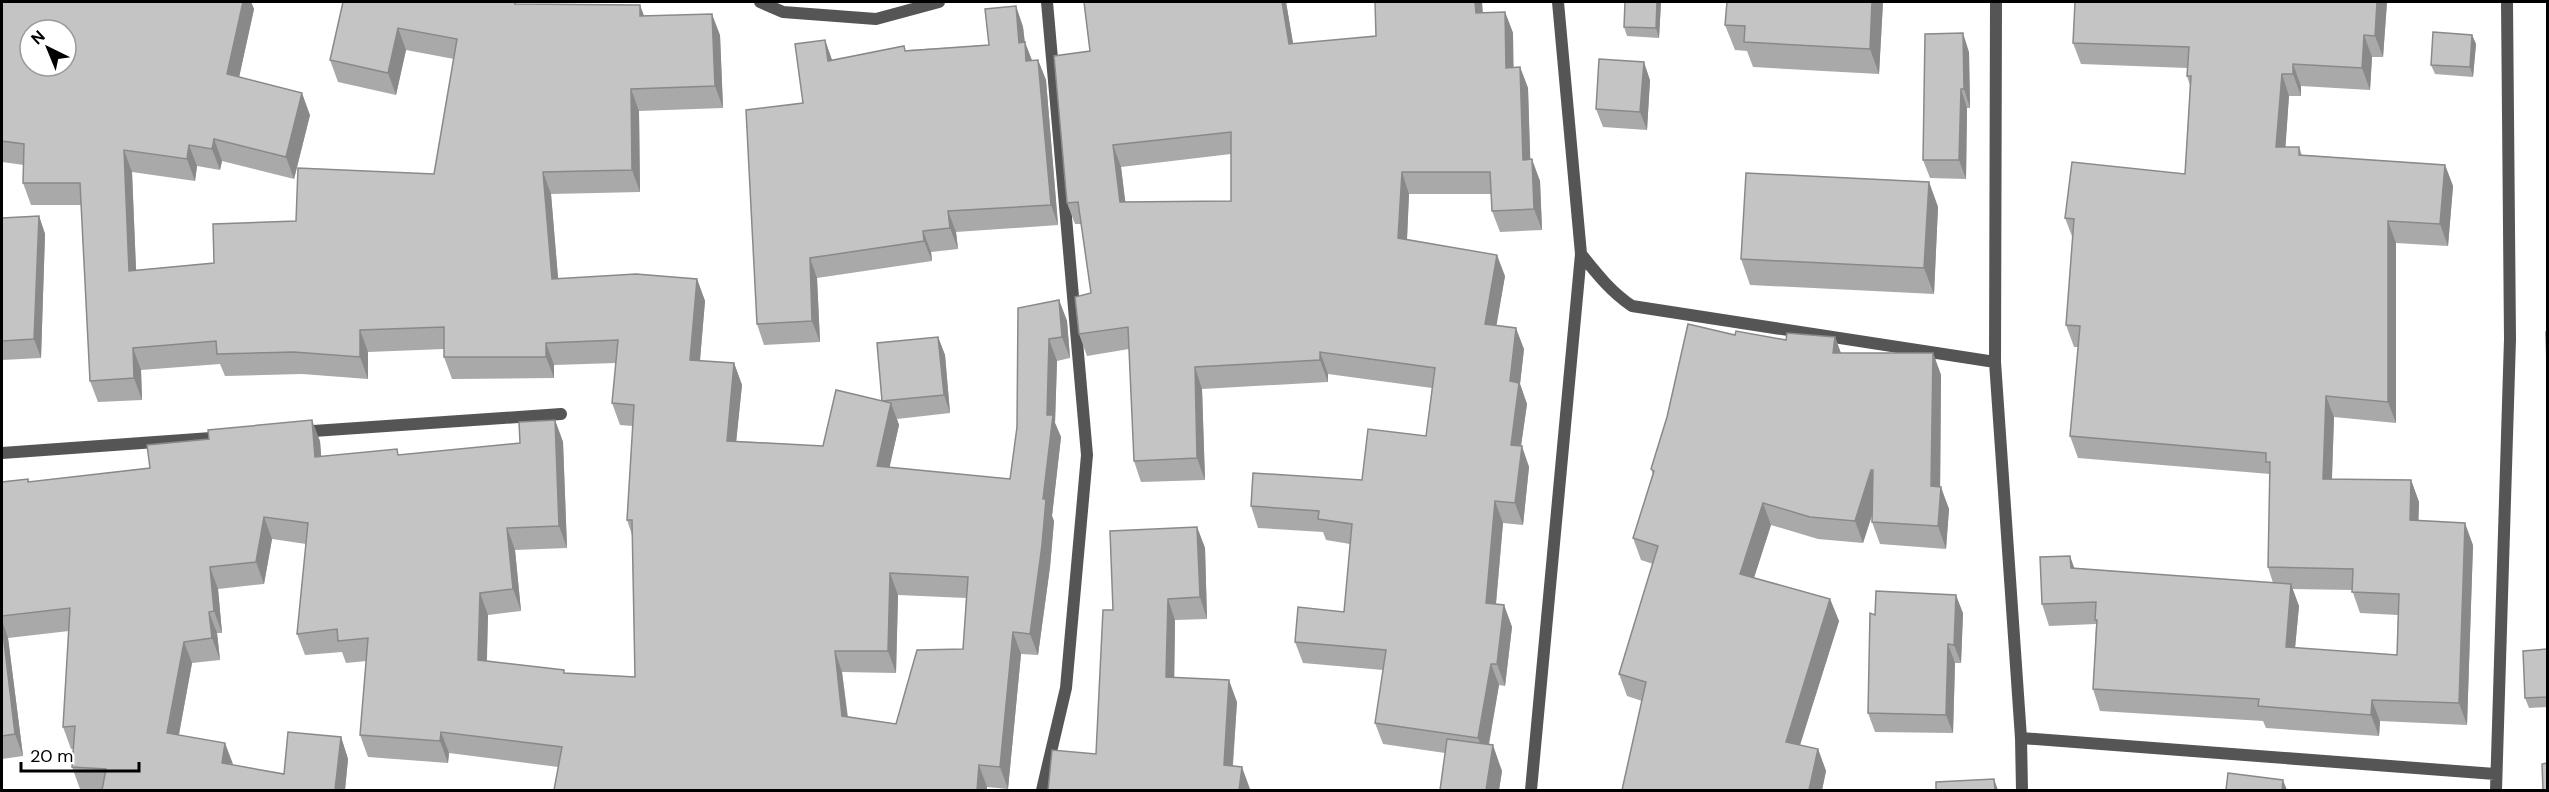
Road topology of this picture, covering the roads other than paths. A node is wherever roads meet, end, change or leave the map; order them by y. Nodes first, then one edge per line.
1 (760, 2) edge
2 (939, 2) edge
3 (1047, 2) edge
4 (1558, 2) edge
5 (1996, 2) edge
6 (2507, 2) edge
7 (1581, 254) junction
8 (1995, 362) junction
9 (561, 414) dead end
10 (287, 433) edge
11 (240, 436) edge
12 (2, 453) edge
13 (2021, 738) junction
14 (2495, 774) junction
15 (1042, 790) edge
16 (1531, 790) edge
17 (2022, 790) edge
18 (2496, 790) edge

1 - 2 street
3 - 15 street
4 - 7 street
5 - 8 street
6 - 14 street
7 - 8 street
7 - 16 street
8 - 13 street
9 - 10 street
11 - 12 street
13 - 14 street
13 - 17 street
14 - 18 street

